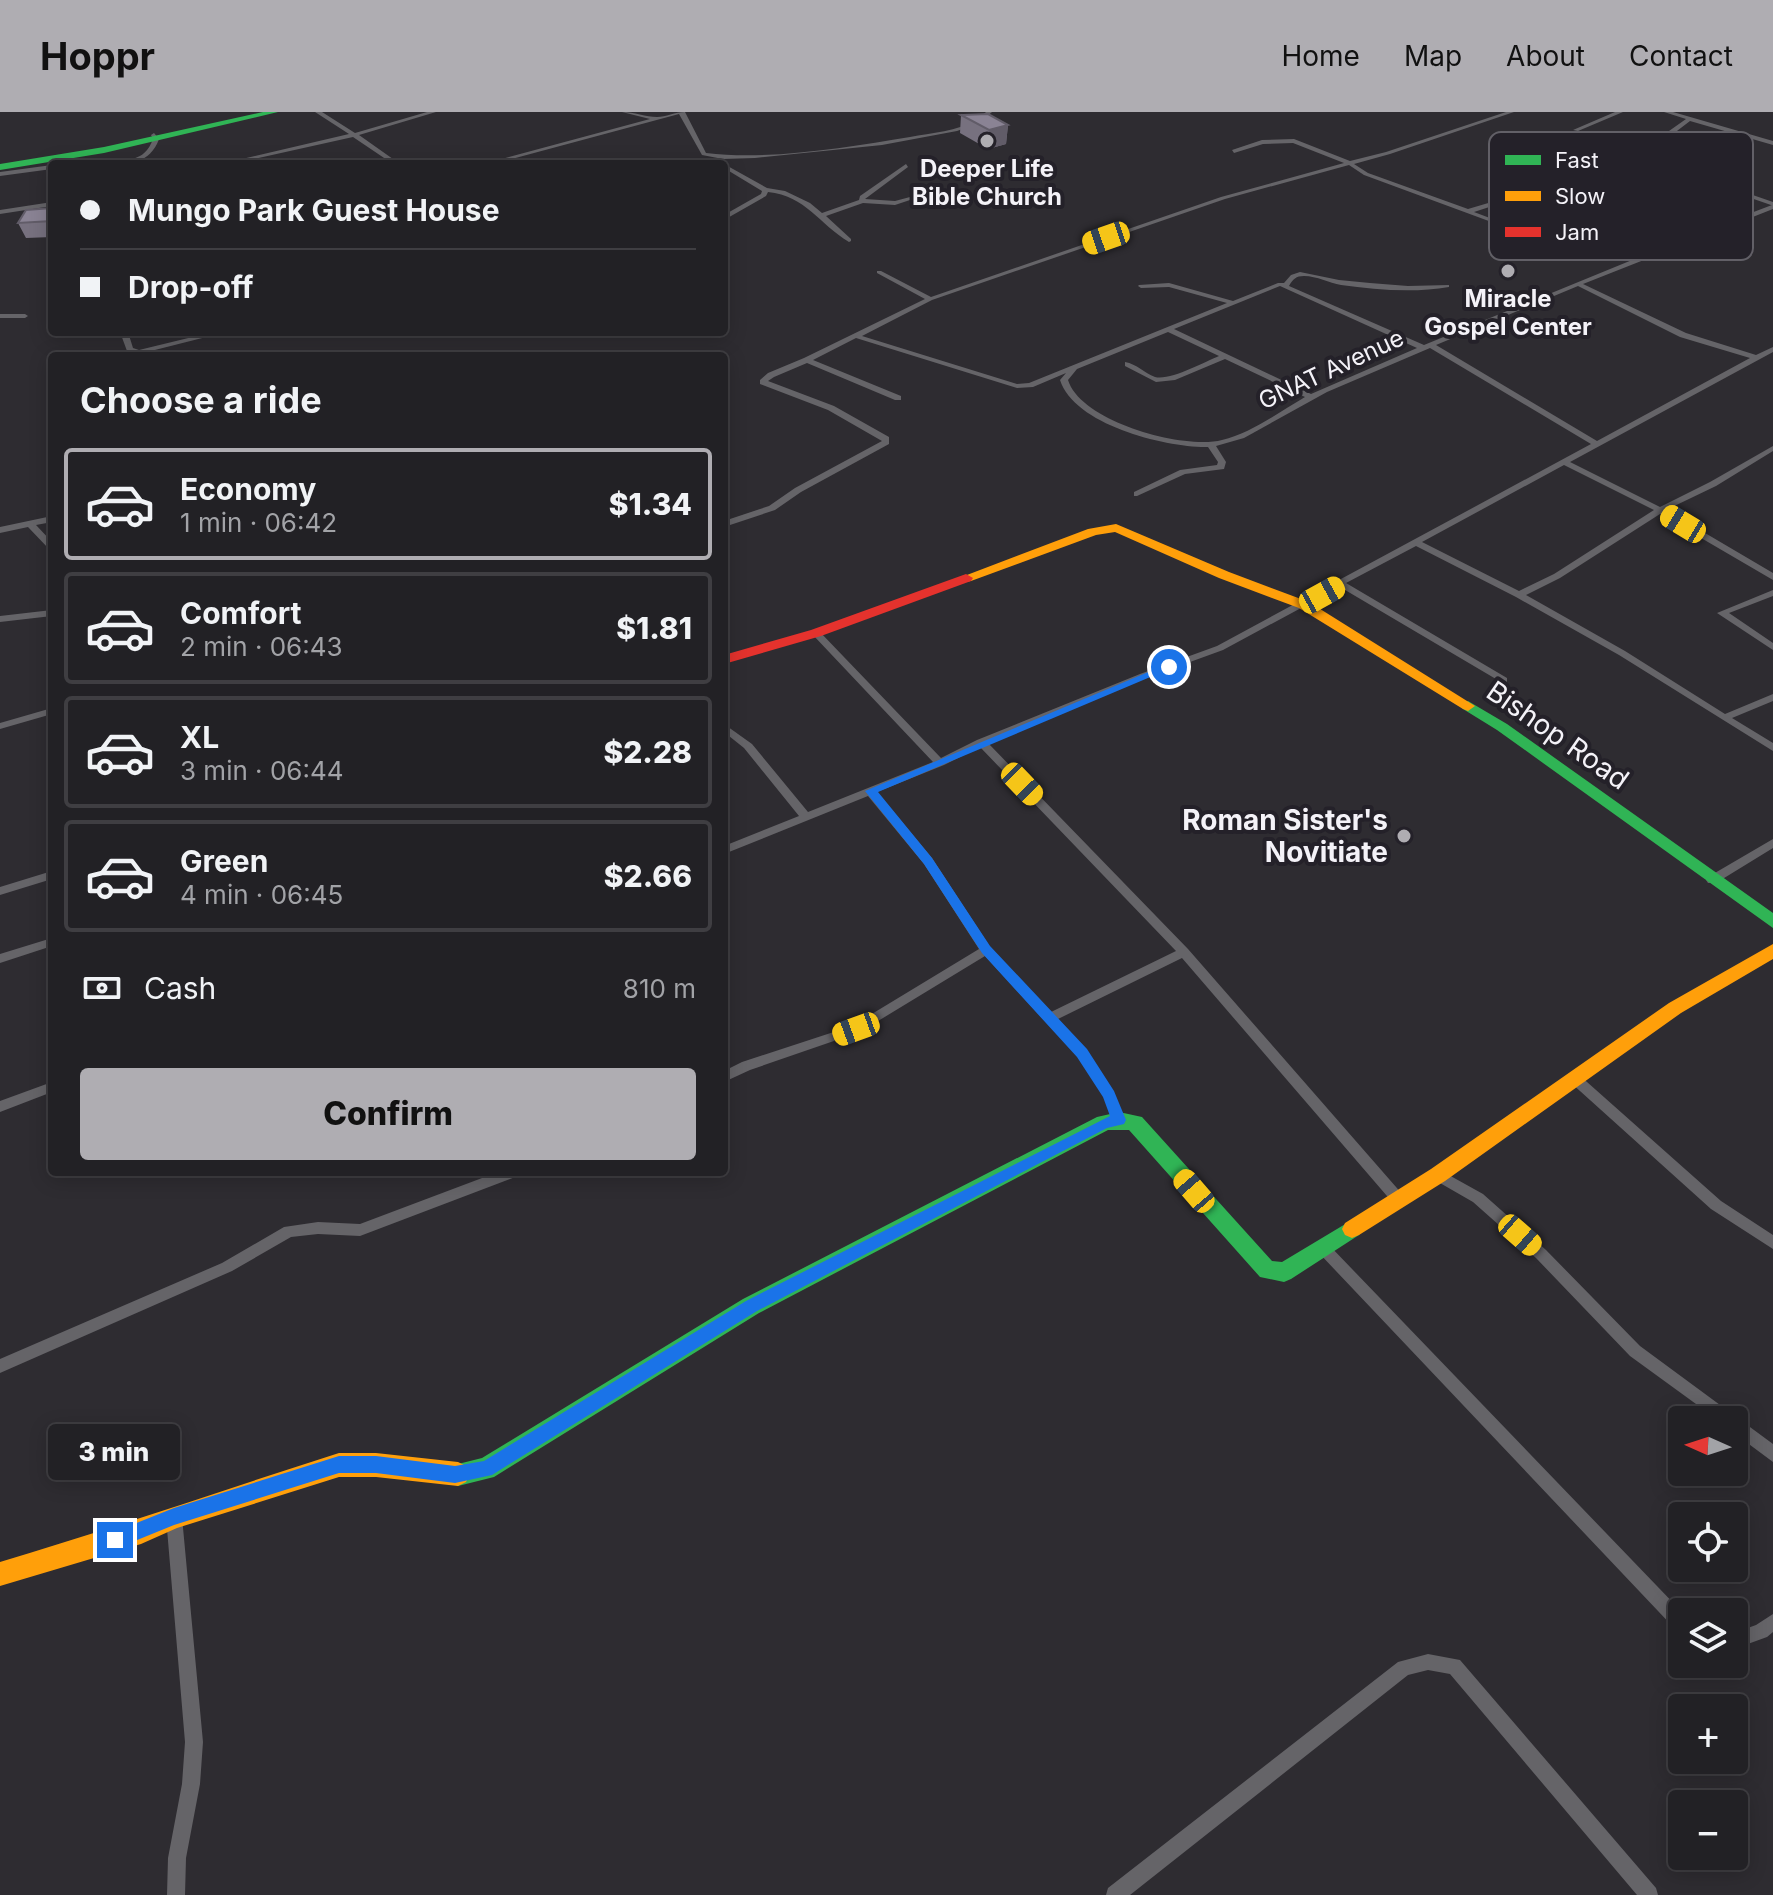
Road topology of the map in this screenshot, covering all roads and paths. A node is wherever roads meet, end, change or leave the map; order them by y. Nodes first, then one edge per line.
1 (258, 112) edge
2 (274, 112) edge
3 (318, 112) edge
4 (433, 112) edge
5 (625, 112) edge
6 (989, 112) edge
7 (1511, 112) edge
8 (1620, 112) edge
9 (1667, 112) edge
10 (682, 113) edge
11 (654, 119) junction
12 (1688, 120) junction
13 (1576, 130) dead end
14 (1672, 132) edge
15 (1732, 132) edge
16 (354, 135) junction
17 (1753, 138) edge
18 (146, 139) junction
19 (1773, 143) edge
20 (1234, 151) dead end
21 (712, 157) junction
22 (136, 160) edge
23 (241, 160) edge
24 (391, 160) edge
25 (501, 160) edge
26 (716, 160) edge
27 (1349, 163) junction
28 (0, 165) edge
29 (906, 166) dead end
30 (48, 168) edge
31 (728, 168) edge
32 (0, 174) edge
33 (765, 190) junction
34 (1753, 198) edge
35 (910, 199) dead end
36 (862, 201) junction
37 (48, 205) edge
38 (1489, 205) edge
39 (1773, 205) edge
40 (1469, 211) junction
41 (0, 212) edge
42 (1753, 213) edge
43 (728, 216) edge
44 (821, 216) junction
45 (1489, 219) edge
46 (849, 240) dead end
47 (1635, 260) edge
48 (879, 272) dead end
49 (1579, 284) junction
50 (1286, 285) junction
51 (1141, 286) dead end
52 (1447, 286) dead end
53 (930, 299) junction
54 (1234, 303) junction
55 (0, 316) edge
56 (25, 316) dead end
57 (1167, 329) junction
58 (125, 336) edge
59 (205, 336) edge
60 (856, 336) junction
61 (1426, 346) junction
62 (139, 352) edge
63 (139, 352) edge
64 (1767, 355) edge
65 (1225, 356) junction
66 (807, 360) junction
67 (1128, 364) dead end
68 (1073, 369) junction
69 (1310, 396) junction
70 (898, 398) dead end
71 (1210, 443) junction
72 (1598, 445) junction
73 (1773, 448) edge
74 (1566, 463) junction
75 (1137, 494) dead end
76 (1660, 510) junction
77 (48, 520) edge
78 (728, 523) edge
79 (30, 524) junction
80 (0, 530) edge
81 (48, 543) edge
82 (1417, 543) junction
83 (1773, 577) edge
84 (1341, 584) junction
85 (1773, 593) edge
86 (1519, 595) junction
87 (1304, 605) junction
88 (48, 613) edge
89 (0, 619) edge
90 (816, 633) junction
91 (1773, 647) edge
92 (728, 659) edge
93 (1504, 680) dead end
94 (1773, 697) edge
95 (48, 712) edge
96 (1726, 717) junction
97 (0, 726) edge
98 (728, 730) edge
99 (981, 742) junction
100 (1773, 748) edge
101 (940, 763) junction
102 (870, 791) junction
103 (806, 817) junction
104 (1773, 843) edge
105 (728, 848) edge
106 (48, 876) edge
107 (1712, 880) junction
108 (0, 891) edge
109 (1773, 922) edge
110 (48, 943) edge
111 (986, 950) junction
112 (1773, 951) edge
113 (1184, 952) junction
114 (0, 959) edge
115 (1050, 1018) junction
116 (728, 1075) edge
117 (1574, 1078) junction
118 (48, 1089) edge
119 (0, 1107) edge
120 (1119, 1120) junction
121 (1438, 1175) junction
122 (502, 1176) edge
123 (1398, 1199) junction
124 (1773, 1243) edge
125 (1323, 1248) junction
126 (0, 1366) edge
127 (1711, 1406) edge
128 (1748, 1434) edge
129 (1773, 1454) edge
130 (174, 1517) junction
131 (0, 1574) edge
132 (1668, 1609) edge
133 (1773, 1622) edge
134 (1748, 1636) edge
135 (176, 1895) edge
136 (1115, 1895) edge
137 (1649, 1895) edge

1 - 18 street
2 - 18 street
3 - 16 street
4 - 16 street
5 - 11 street
6 - 21 street
7 - 27 street
8 - 13 street
9 - 12 street
10 - 11 street
10 - 21 street
11 - 25 street
12 - 14 street
12 - 15 street
16 - 23 street
16 - 24 street
17 - 19 street
18 - 22 street
18 - 28 street
20 - 27 street
21 - 26 street
27 - 40 street
27 - 53 street
29 - 36 street
30 - 32 street
31 - 33 street
33 - 43 street
33 - 44 street
34 - 39 street
35 - 36 street
36 - 44 street
37 - 41 street
38 - 40 street
39 - 42 street, GNAT Avenue
40 - 45 street
44 - 46 street
47 - 49 street, GNAT Avenue
48 - 53 street
49 - 61 street, GNAT Avenue
49 - 64 street
50 - 52 street
50 - 54 street
50 - 61 street
51 - 54 street
53 - 60 street
54 - 57 street
55 - 56 street
57 - 65 street
57 - 68 street
58 - 63 street
59 - 62 street
60 - 66 street
60 - 68 street
61 - 69 street, GNAT Avenue
61 - 72 street
64 - 72 street
65 - 67 street
65 - 69 street
66 - 70 street
66 - 78 street
68 - 71 street, GNAT Avenue
69 - 71 street, GNAT Avenue
71 - 75 street
72 - 74 street
73 - 76 street
74 - 76 street
74 - 82 street
76 - 83 street
76 - 86 street
77 - 79 street
79 - 80 street
79 - 81 street
82 - 84 street
82 - 86 street
84 - 87 street
84 - 93 street
85 - 91 street
86 - 96 street
87 - 90 street, Bishop Road
87 - 99 street
87 - 107 street, Bishop Road
88 - 89 street
90 - 92 street, Bishop Road
90 - 101 street
94 - 96 street
95 - 97 street
96 - 100 street
98 - 103 street
99 - 101 street
99 - 113 street
101 - 102 street
102 - 103 street
102 - 111 street
103 - 105 street
104 - 107 street
106 - 108 street
107 - 109 street, Bishop Road
110 - 114 street
111 - 115 street
111 - 116 street
112 - 117 street
113 - 115 street
113 - 123 street
115 - 120 street
117 - 121 street
117 - 124 street
118 - 119 street
120 - 125 street
120 - 130 street
121 - 123 street
121 - 127 street
122 - 126 street
123 - 125 street
125 - 132 street
128 - 129 street
130 - 131 street
130 - 135 street
133 - 134 street
136 - 137 street

